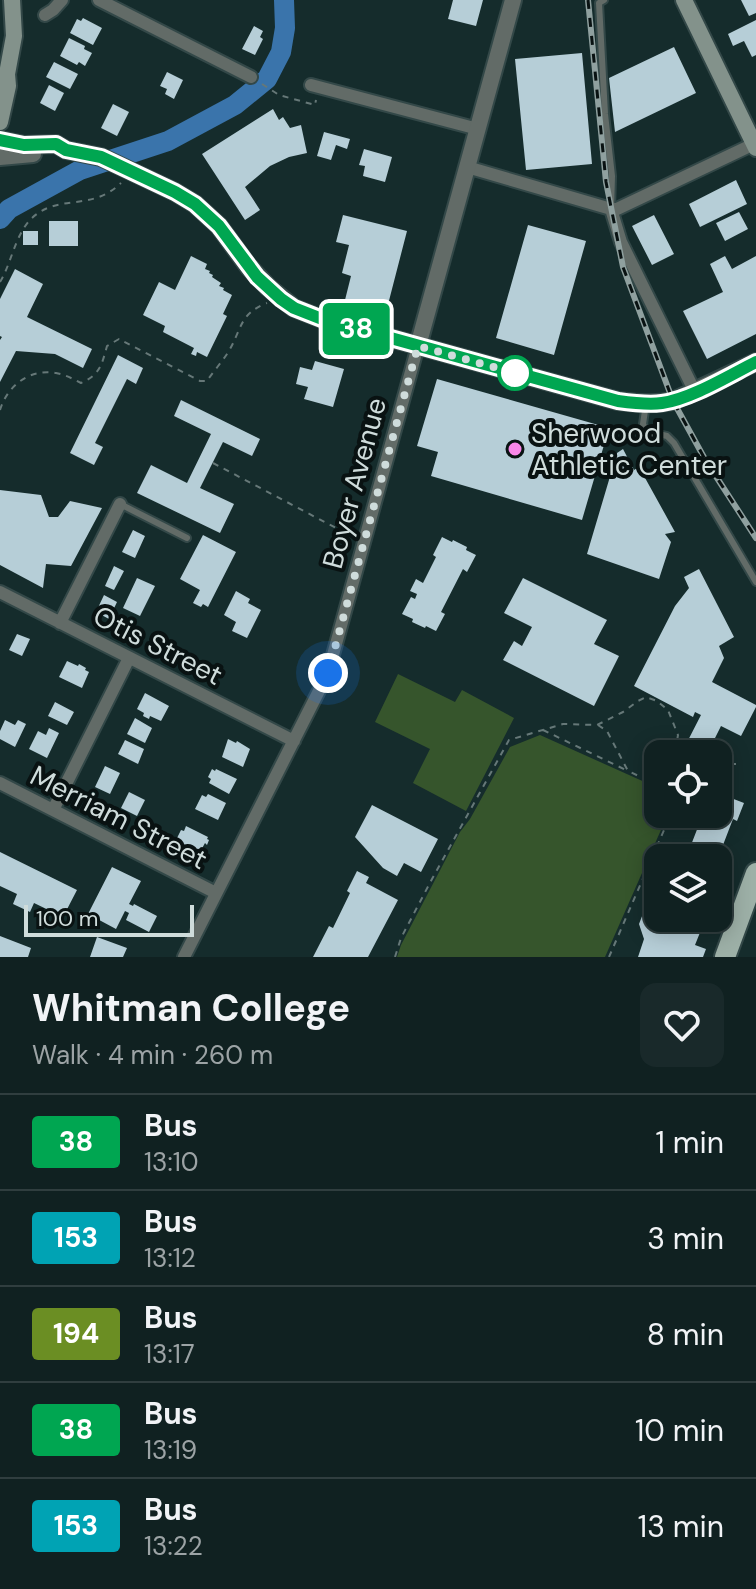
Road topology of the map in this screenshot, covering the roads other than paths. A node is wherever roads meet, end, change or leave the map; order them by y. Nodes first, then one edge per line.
1 (12, 0) edge
2 (62, 0) edge
3 (99, 0) edge
4 (513, 0) edge
5 (604, 0) edge
6 (684, 0) edge
7 (45, 15) dead end
8 (251, 77) road end
9 (3, 79) edge
10 (315, 86) road end
11 (0, 122) edge
12 (478, 129) junction
13 (0, 140) edge
14 (755, 145) edge
15 (66, 150) junction
16 (0, 157) edge
17 (467, 167) junction
18 (611, 209) junction
19 (418, 346) junction
20 (756, 362) edge
21 (695, 392) junction
22 (646, 404) junction
23 (120, 504) joint
24 (187, 538) dead end
25 (756, 582) edge
26 (0, 592) edge
27 (60, 623) junction
28 (129, 658) junction
29 (294, 741) junction
30 (0, 783) edge
31 (53, 810) junction
32 (756, 873) edge
33 (216, 893) junction
34 (184, 957) edge
35 (725, 957) edge

1 - 9 main road
2 - 7 street
3 - 8 street
4 - 12 street, Boyer Avenue
5 - 18 lane
6 - 14 main road
9 - 11 main road
10 - 12 street
12 - 17 street, Boyer Avenue
13 - 15 street
14 - 18 street
15 - 16 street
15 - 19 street
17 - 18 street
17 - 19 street, Boyer Avenue
18 - 21 street
19 - 22 street
19 - 29 street, Boyer Avenue
20 - 21 street
21 - 22 street
22 - 25 lane
23 - 24 lane
23 - 27 street
26 - 27 street, Otis Street
27 - 28 street, Otis Street
28 - 29 street, Otis Street
28 - 31 street
29 - 33 street, Boyer Avenue
30 - 31 street, Merriam Street
31 - 33 street, Merriam Street
32 - 35 main road
33 - 34 street, Boyer Avenue

